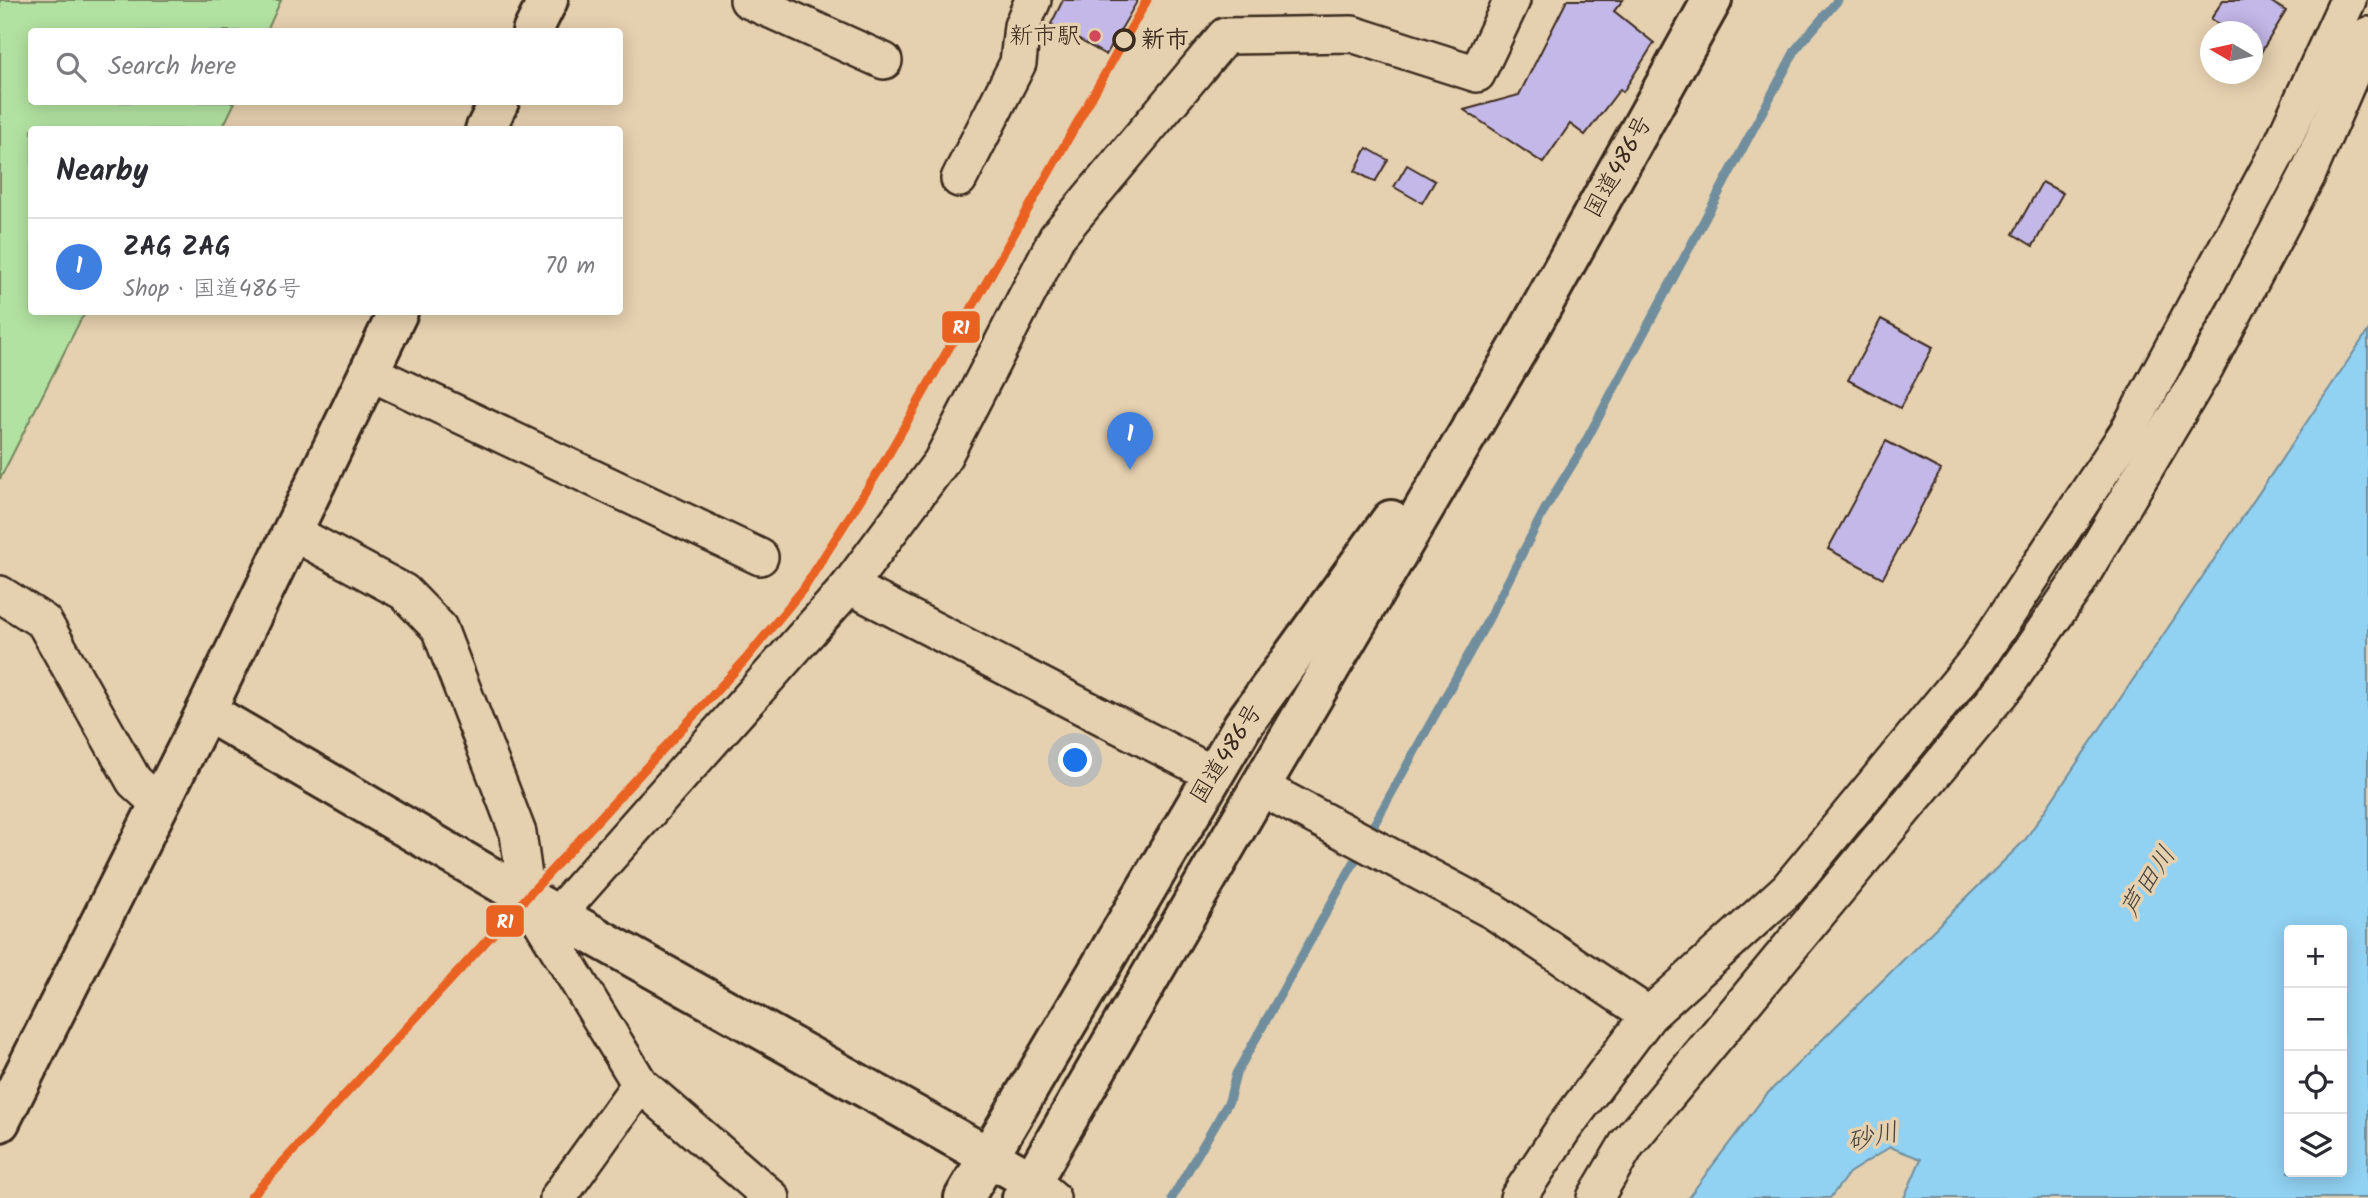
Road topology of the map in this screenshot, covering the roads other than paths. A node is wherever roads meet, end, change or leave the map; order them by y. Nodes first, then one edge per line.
1 (548, 0) edge
2 (748, 0) edge
3 (1033, 0) edge
4 (1512, 0) edge
5 (1712, 0) edge
6 (2348, 0) edge
7 (534, 28) edge
8 (2368, 35) edge
9 (884, 61) dead end
10 (498, 105) edge
11 (487, 126) edge
12 (959, 179) dead end
13 (397, 315) edge
14 (1526, 335) junction
15 (369, 372) junction
16 (292, 531) junction
17 (760, 557) dead end
18 (849, 586) junction
19 (0, 594) edge
20 (205, 711) junction
21 (1213, 774) junction
22 (1259, 787) junction
23 (159, 804) junction
24 (542, 907) junction
25 (1649, 1015) junction
26 (640, 1084) junction
27 (0, 1122) edge
28 (988, 1156) junction
29 (1035, 1193) edge
30 (558, 1198) edge
31 (772, 1198) edge
32 (964, 1198) edge
33 (1518, 1198) edge
34 (1595, 1198) edge

1 - 7 main road
2 - 9 street
3 - 12 street
4 - 18 street
5 - 14 main road, 国道486号
6 - 25 street
8 - 34 street
10 - 11 main road
13 - 15 main road
14 - 21 main road, 国道486号
14 - 22 main road, 国道486号
15 - 16 main road
15 - 17 street
16 - 20 main road
16 - 24 street
18 - 21 street
18 - 24 street
19 - 23 street
20 - 23 main road
20 - 24 main road
21 - 28 main road, 国道486号
22 - 25 street
22 - 29 main road, 国道486号
23 - 27 main road
24 - 26 street
24 - 28 main road
25 - 33 street
26 - 30 street
26 - 31 street
28 - 29 main road
28 - 32 main road, 国道486号

